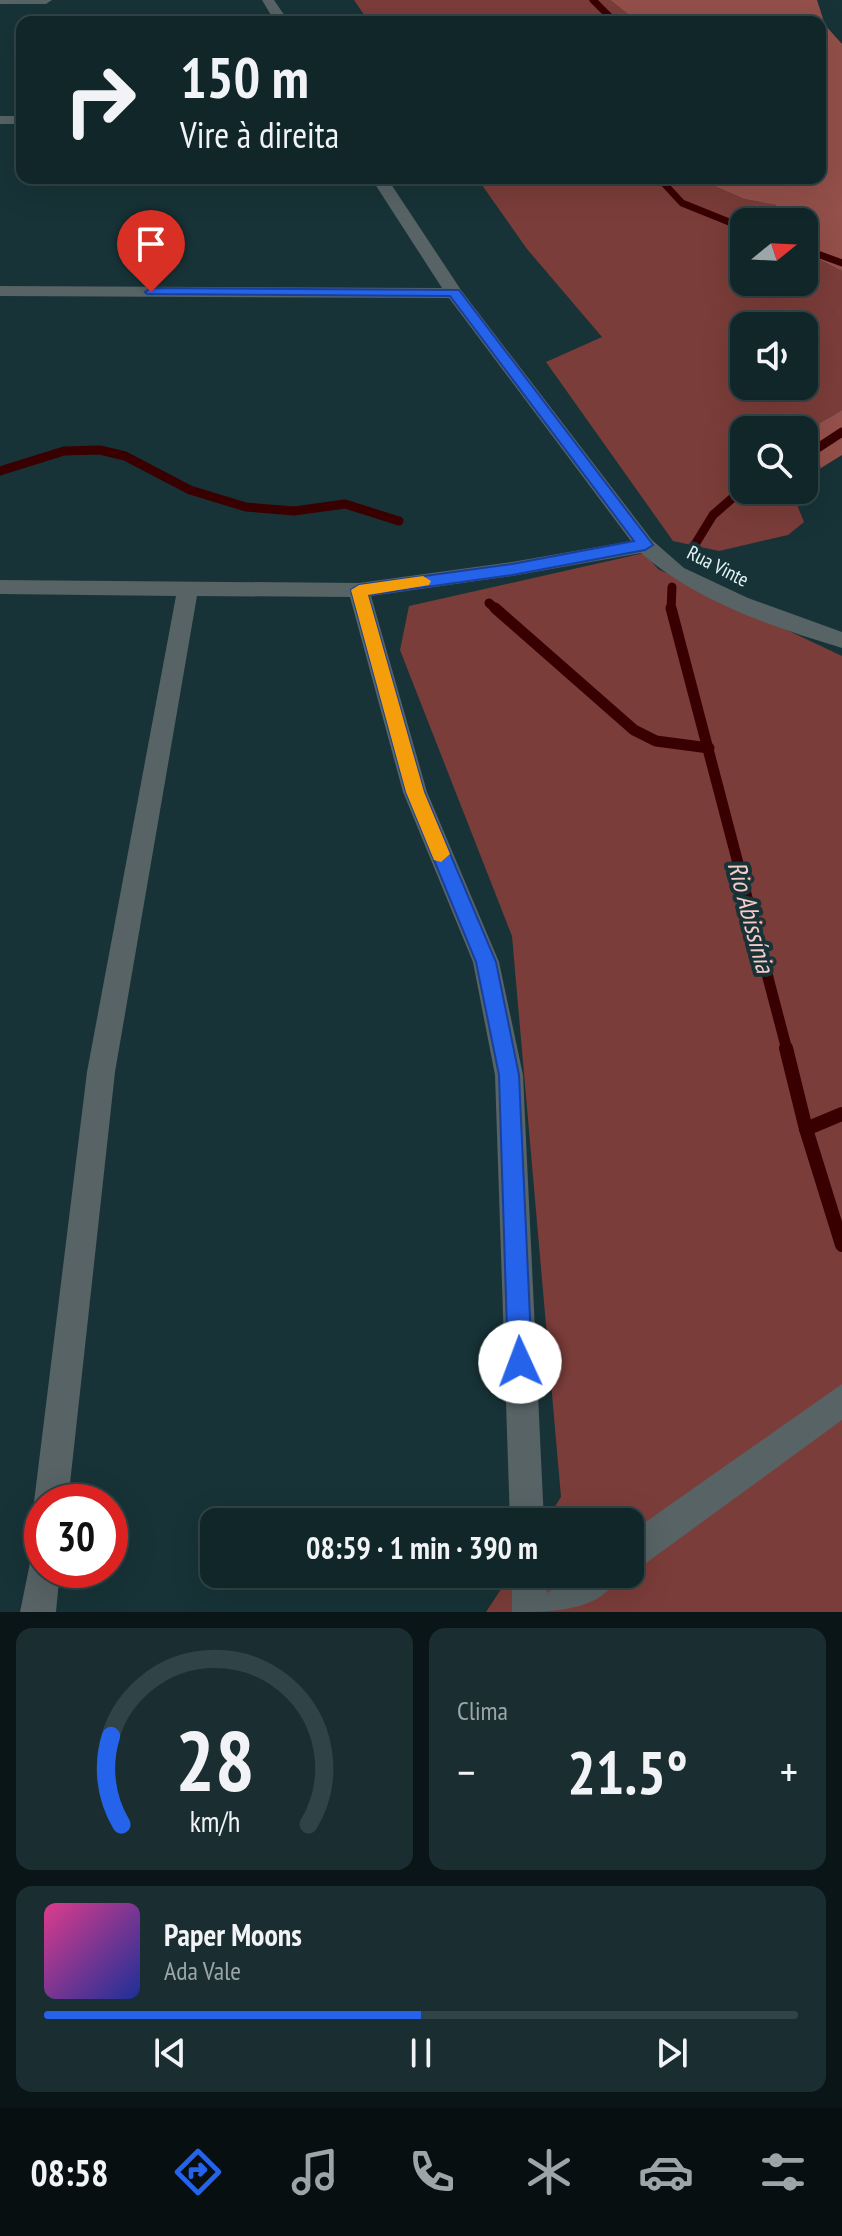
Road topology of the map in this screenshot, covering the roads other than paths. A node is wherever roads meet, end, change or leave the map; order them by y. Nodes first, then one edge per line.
1 (0, 0) edge
2 (46, 0) edge
3 (383, 184) edge
4 (0, 291) edge
5 (454, 293) junction
6 (645, 545) junction
7 (0, 587) edge
8 (188, 589) junction
9 (359, 590) junction
10 (842, 640) edge
11 (842, 1400) edge
12 (53, 1484) edge
13 (526, 1508) edge
14 (644, 1544) edge
15 (41, 1588) edge
16 (529, 1588) edge
17 (583, 1588) edge
18 (38, 1612) edge
19 (530, 1612) edge
20 (550, 1612) edge

1 - 2 street
3 - 5 street, Rua Vinte
4 - 5 street
5 - 6 street, Rua Vinte
6 - 9 street
6 - 10 street, Rua Vinte
7 - 8 street
8 - 9 street
8 - 12 street
9 - 13 street
11 - 14 street
15 - 18 street
16 - 19 street
17 - 20 street

